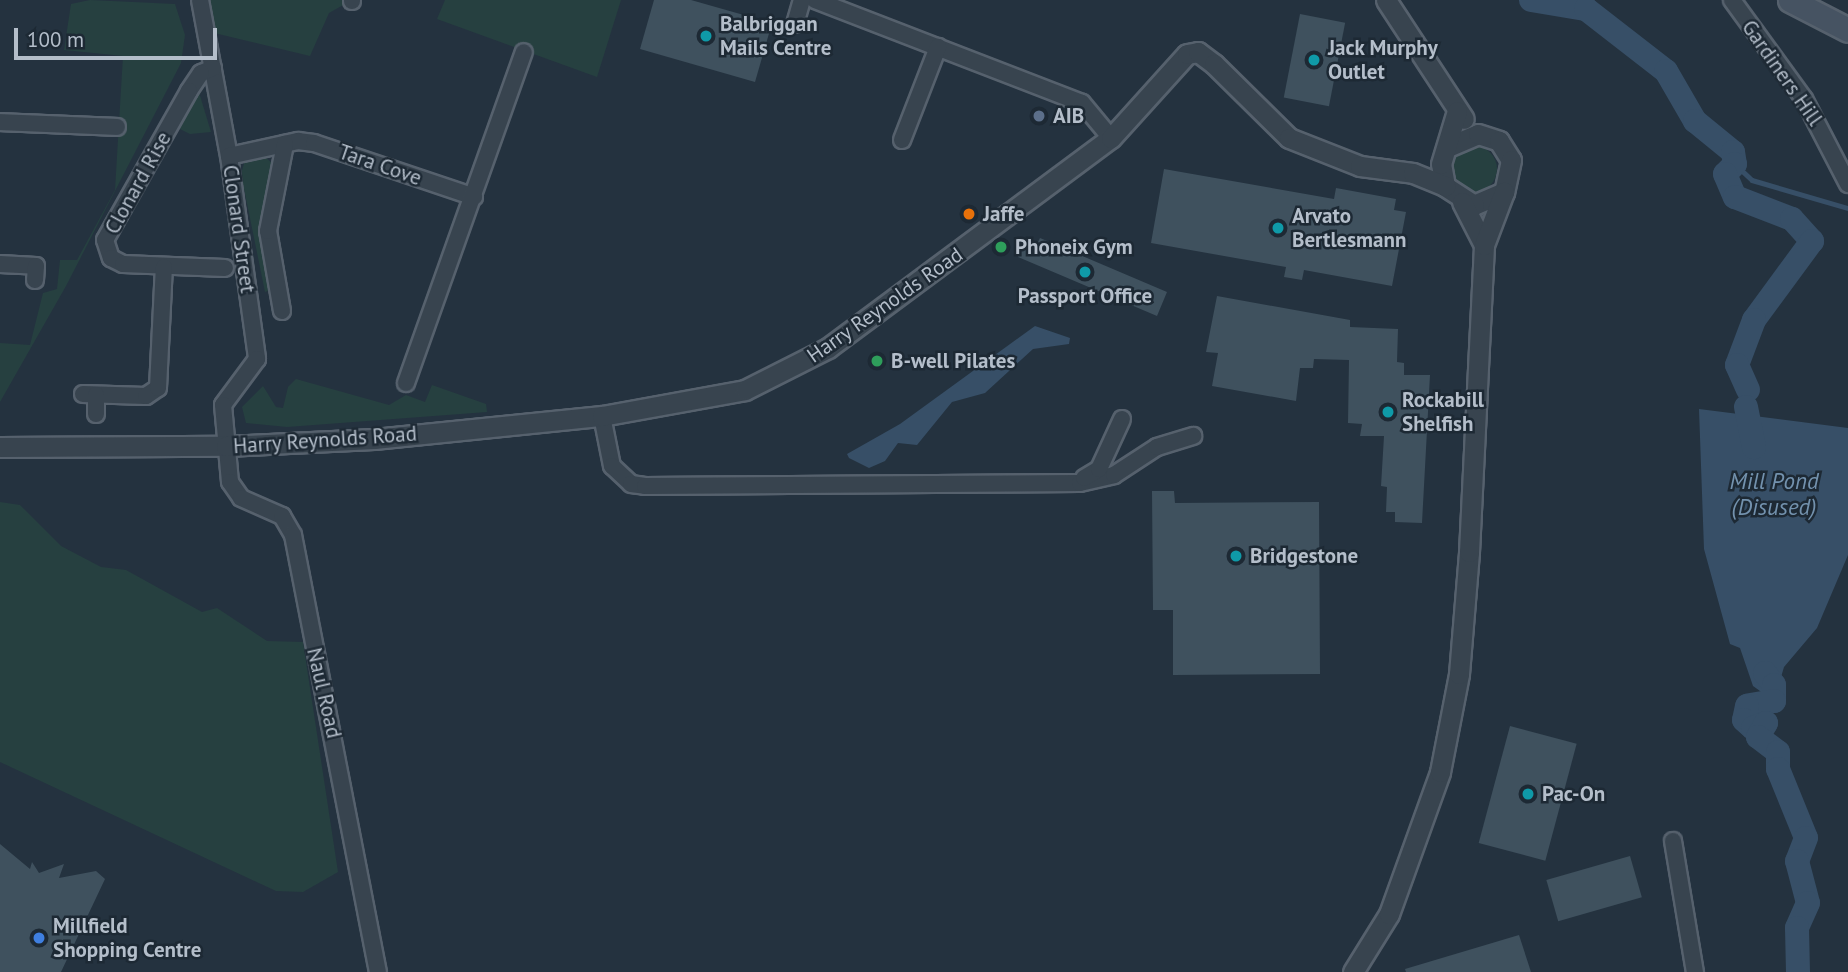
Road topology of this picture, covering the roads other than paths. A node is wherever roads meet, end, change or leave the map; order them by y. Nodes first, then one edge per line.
1 (200, 0) edge
2 (802, 0) edge
3 (815, 0) edge
4 (1387, 0) edge
5 (1732, 0) edge
6 (1790, 0) edge
7 (795, 24) dead end
8 (1848, 30) edge
9 (938, 47) junction
10 (524, 52) dead end
11 (213, 68) junction
12 (1457, 111) junction
13 (0, 122) edge
14 (117, 127) dead end
15 (1478, 134) junction
16 (1111, 138) junction
17 (902, 140) dead end
18 (285, 144) junction
19 (1447, 150) junction
20 (229, 156) junction
21 (1413, 173) junction
22 (1848, 184) edge
23 (1445, 186) junction
24 (1504, 192) junction
25 (474, 197) junction
26 (1462, 202) junction
27 (1484, 245) junction
28 (0, 264) edge
29 (164, 267) junction
30 (225, 268) dead end
31 (35, 280) dead end
32 (282, 311) dead end
33 (406, 383) dead end
34 (96, 414) dead end
35 (602, 416) junction
36 (1122, 419) dead end
37 (1193, 436) dead end
38 (226, 446) junction
39 (0, 447) edge
40 (1076, 483) junction
41 (1673, 841) dead end
42 (378, 972) edge
43 (1353, 972) edge
44 (1695, 972) edge

1 - 11 street, Clonard Street
2 - 7 street
3 - 9 street
4 - 12 street
5 - 22 street, Gardiners Hill
6 - 8 main road
9 - 16 street
9 - 17 street
10 - 25 street
11 - 20 street, Clonard Street
11 - 29 street, Clonard Rise
12 - 15 street
12 - 19 street
13 - 14 street
15 - 19 street
15 - 24 street
16 - 21 street, Harry Reynolds Road
16 - 35 street, Harry Reynolds Road
18 - 20 street, Tara Cove
18 - 25 street, Tara Cove
18 - 32 street
19 - 21 street
19 - 23 street
20 - 38 street, Clonard Street
21 - 23 street, Harry Reynolds Road
23 - 26 street
24 - 26 street
24 - 27 street
25 - 33 street
26 - 27 street
27 - 43 street
28 - 31 street
29 - 30 street, Clonard Rise
29 - 34 street
35 - 38 street, Harry Reynolds Road
35 - 40 street
36 - 40 street
37 - 40 street
38 - 39 street, Harry Reynolds Road
38 - 42 street, Naul Road
41 - 44 street

